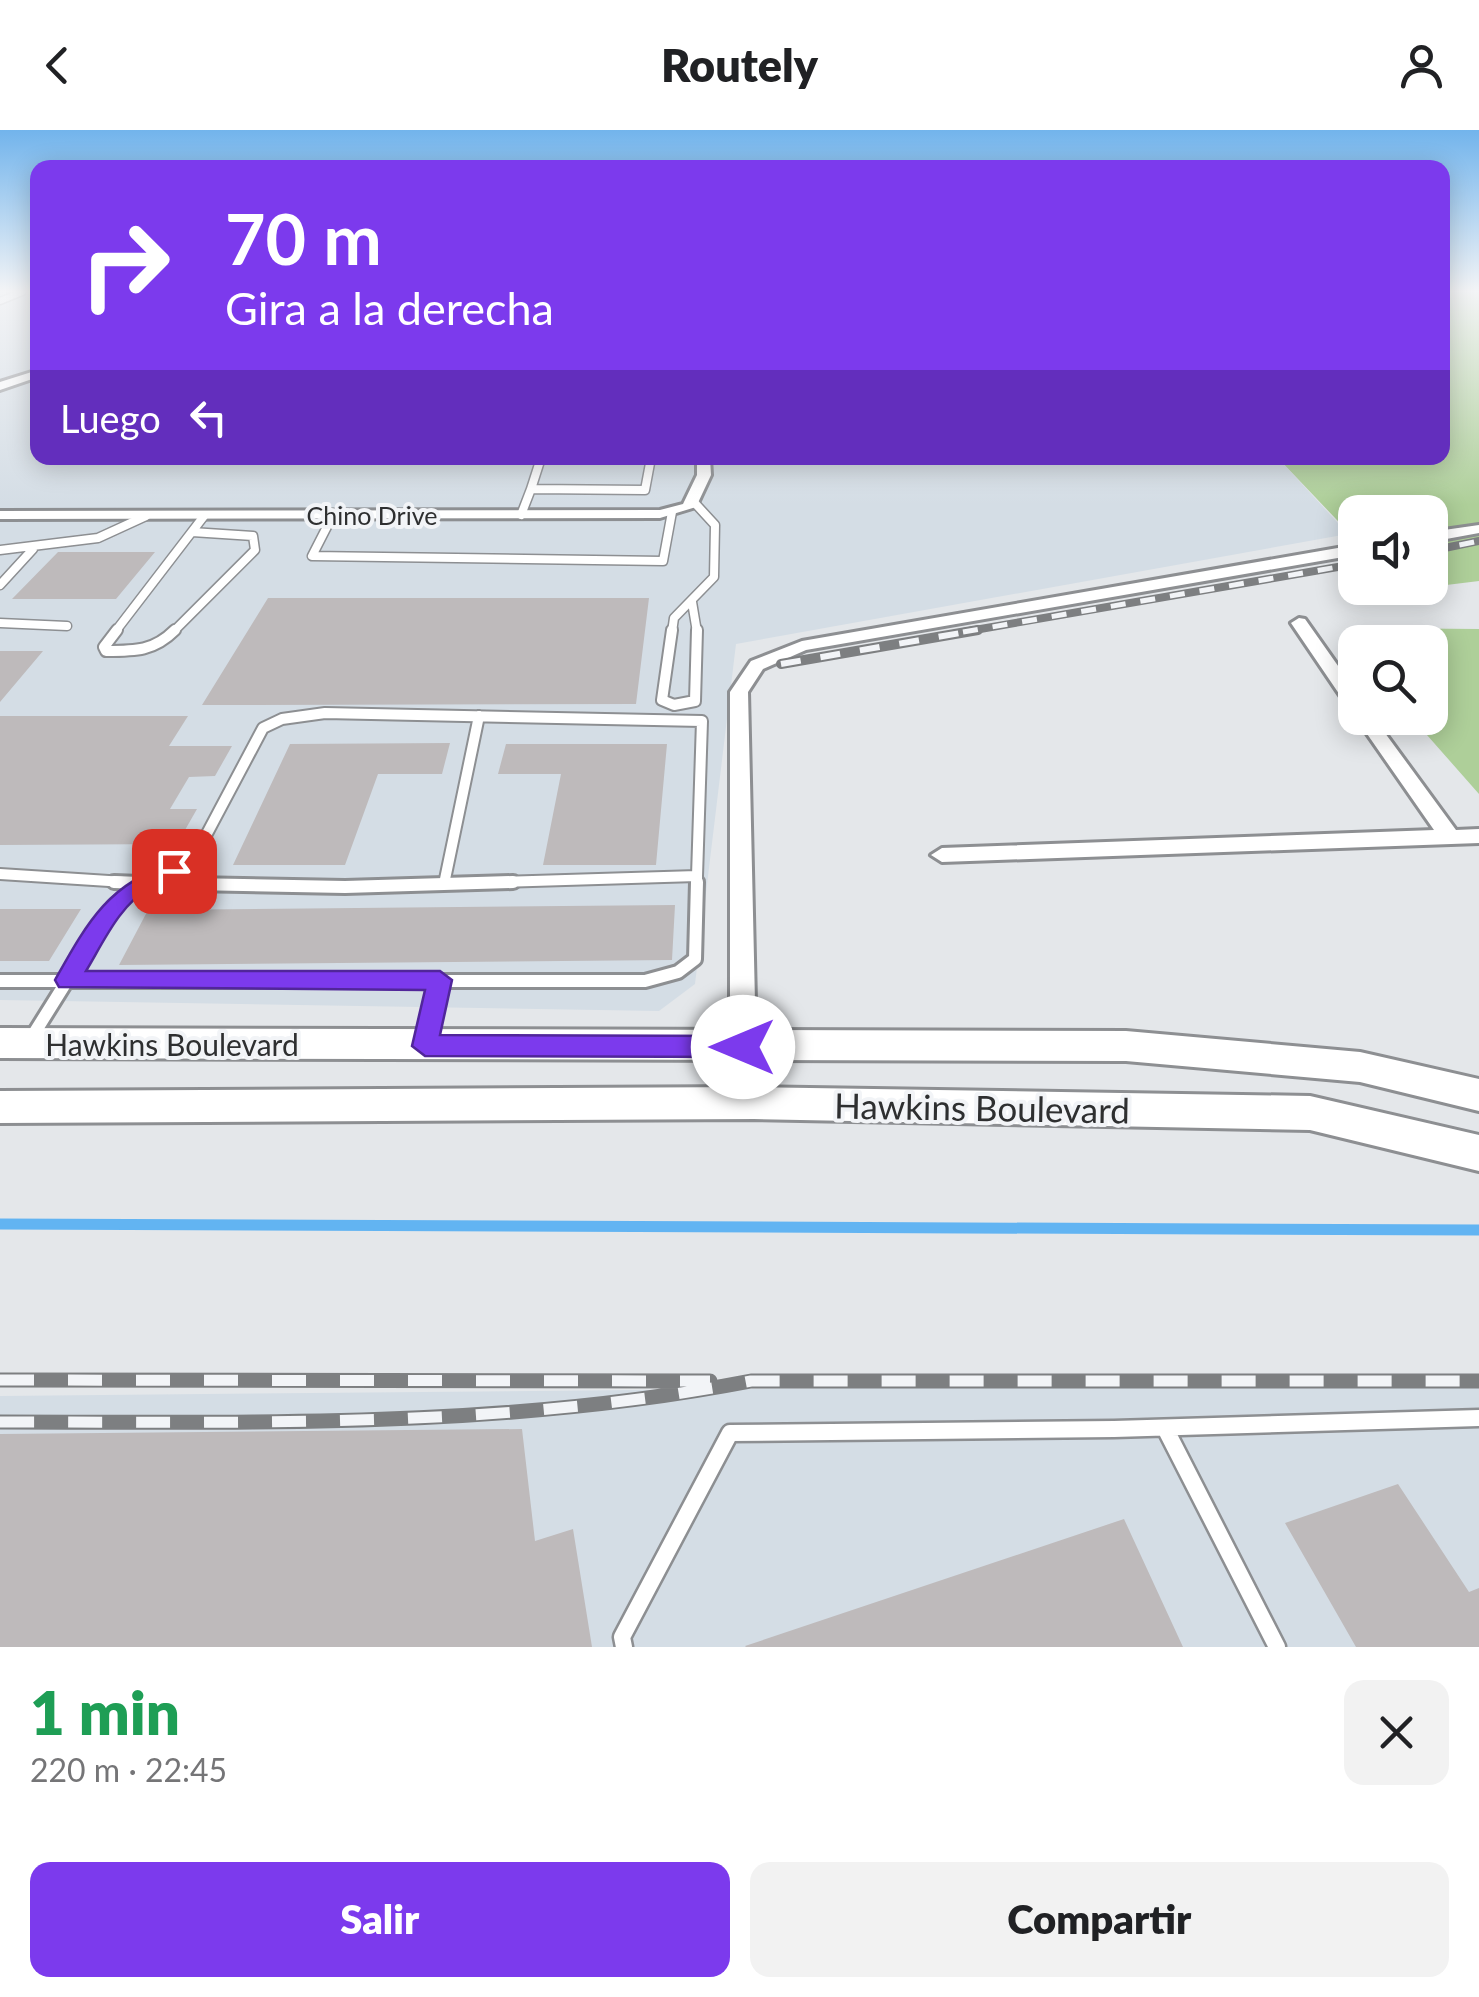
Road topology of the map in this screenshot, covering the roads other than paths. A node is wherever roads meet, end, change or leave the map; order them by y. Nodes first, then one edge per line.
1 (30, 375) edge
2 (2, 384) edge
3 (538, 465) edge
4 (650, 465) edge
5 (704, 465) edge
6 (531, 489) junction
7 (692, 500) junction
8 (672, 512) junction
9 (0, 515) edge
10 (520, 515) junction
11 (20, 516) junction
12 (100, 516) junction
13 (146, 516) junction
14 (204, 516) junction
15 (333, 516) junction
16 (1479, 529) edge
17 (192, 532) junction
18 (0, 535) edge
19 (1448, 535) edge
20 (82, 538) junction
21 (34, 549) junction
22 (0, 550) edge
23 (1338, 553) edge
24 (0, 585) edge
25 (692, 602) junction
26 (0, 623) edge
27 (1298, 624) dead end
28 (67, 626) dead end
29 (1338, 679) edge
30 (479, 716) junction
31 (1377, 735) edge
32 (1479, 836) edge
33 (1450, 837) junction
34 (942, 855) dead end
35 (0, 874) edge
36 (697, 876) junction
37 (140, 883) junction
38 (444, 884) junction
39 (67, 980) junction
40 (440, 980) junction
41 (0, 981) edge
42 (14, 1044) edge
43 (425, 1046) junction
44 (743, 1047) junction
45 (1479, 1095) edge
46 (754, 1103) junction
47 (0, 1107) edge
48 (1479, 1153) edge
49 (1479, 1418) edge
50 (1165, 1428) junction
51 (624, 1647) edge
52 (1277, 1647) edge

1 - 2 street
3 - 6 lane
4 - 6 lane
5 - 7 street
6 - 10 lane
7 - 8 street, Chino Drive
7 - 25 lane
8 - 10 street, Chino Drive
8 - 15 lane
9 - 11 street, Chino Drive
10 - 15 street, Chino Drive
11 - 12 street, Chino Drive
11 - 18 street
12 - 13 street, Chino Drive
12 - 20 lane
13 - 14 street, Chino Drive
13 - 20 lane
14 - 15 street, Chino Drive
14 - 17 lane
16 - 19 street
17 - 17 lane
20 - 21 lane
21 - 22 lane
21 - 24 lane
23 - 44 street
25 - 25 lane
26 - 28 lane
27 - 29 street
30 - 36 lane
30 - 37 lane
30 - 38 lane
31 - 33 street
32 - 33 street
33 - 34 street
35 - 37 lane
36 - 38 lane
36 - 40 lane
37 - 38 lane
37 - 39 lane
39 - 40 lane
39 - 41 lane
39 - 42 lane
40 - 43 lane
42 - 43 main road, Hawkins Boulevard
43 - 44 main road, Hawkins Boulevard
44 - 45 main road, Hawkins Boulevard
44 - 46 main road
46 - 47 main road, Hawkins Boulevard
46 - 48 main road, Hawkins Boulevard
49 - 50 lane
50 - 51 lane
50 - 52 lane

